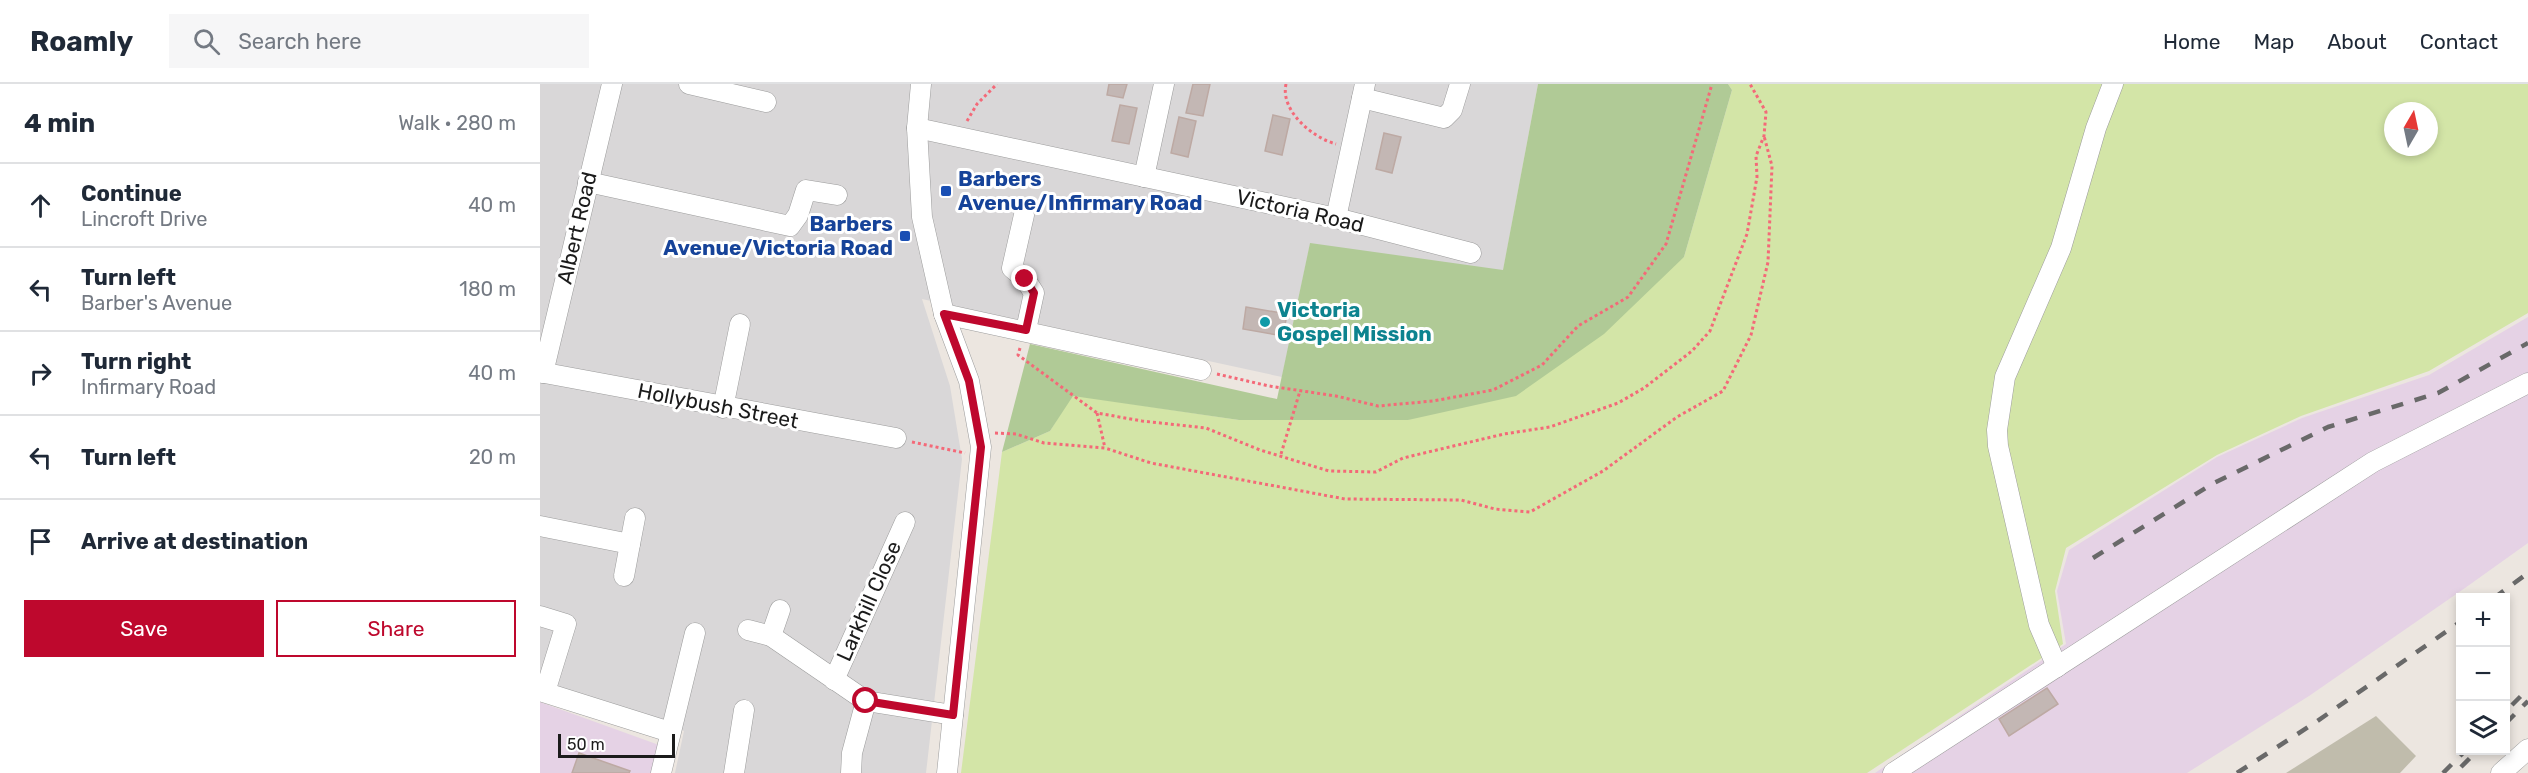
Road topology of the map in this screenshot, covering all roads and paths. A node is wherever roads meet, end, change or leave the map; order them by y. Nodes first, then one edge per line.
1 (612, 84) edge
2 (689, 84) edge
3 (921, 84) edge
4 (997, 84) edge
5 (1164, 84) edge
6 (1286, 84) edge
7 (1460, 84) edge
8 (1712, 84) edge
9 (1750, 84) edge
10 (2113, 84) edge
11 (1363, 91) edge
12 (754, 94) edge
13 (966, 122) dead end
14 (917, 128) junction
15 (1764, 136) junction
16 (1350, 148) junction
17 (1144, 177) junction
18 (588, 182) junction
19 (837, 195) dead end
20 (1024, 215) dead end
21 (1336, 218) junction
22 (1471, 253) dead end
23 (944, 314) junction
24 (740, 324) dead end
25 (1026, 330) junction
26 (1201, 370) joint
27 (541, 373) edge
28 (2528, 383) edge
29 (1300, 391) junction
30 (723, 408) junction
31 (1097, 413) junction
32 (896, 438) joint
33 (981, 439) junction
34 (1105, 448) junction
35 (1281, 454) junction
36 (635, 518) dead end
37 (905, 522) dead end
38 (540, 526) edge
39 (630, 544) junction
40 (624, 576) dead end
41 (780, 610) dead end
42 (540, 616) edge
43 (748, 630) dead end
44 (695, 633) dead end
45 (771, 636) junction
46 (2057, 667) junction
47 (834, 680) junction
48 (543, 691) edge
49 (866, 701) junction
50 (744, 710) dead end
51 (953, 715) junction
52 (669, 732) junction
53 (2528, 749) edge
54 (662, 773) edge
55 (734, 773) edge
56 (851, 773) edge
57 (946, 773) edge
58 (1893, 773) edge
59 (2501, 773) edge

1 - 18 street, Albert Road
2 - 12 street
3 - 14 street
4 - 13 path
5 - 17 street
6 - 16 path
7 - 11 street
8 - 29 path
9 - 15 path
10 - 46 street
11 - 16 street
14 - 17 street, Victoria Road
14 - 23 street
15 - 34 path
15 - 35 path
16 - 21 street
17 - 21 street, Victoria Road
18 - 19 street
18 - 27 street, Albert Road
20 - 25 street
21 - 22 street, Victoria Road
23 - 25 street
23 - 33 street
24 - 30 street
25 - 26 street
25 - 31 path
26 - 29 path
27 - 30 street, Hollybush Street
28 - 46 street
29 - 35 path
30 - 32 street, Hollybush Street
31 - 34 path
31 - 35 path
32 - 33 path
33 - 34 path
33 - 51 street
36 - 39 street
37 - 47 street, Larkhill Close
38 - 39 street
39 - 40 street
41 - 45 street
42 - 48 street
43 - 45 street
44 - 52 street
45 - 47 street
46 - 58 street
47 - 49 street
48 - 52 street
49 - 51 street
49 - 56 street
50 - 55 street
51 - 57 street
52 - 54 street
53 - 59 street

